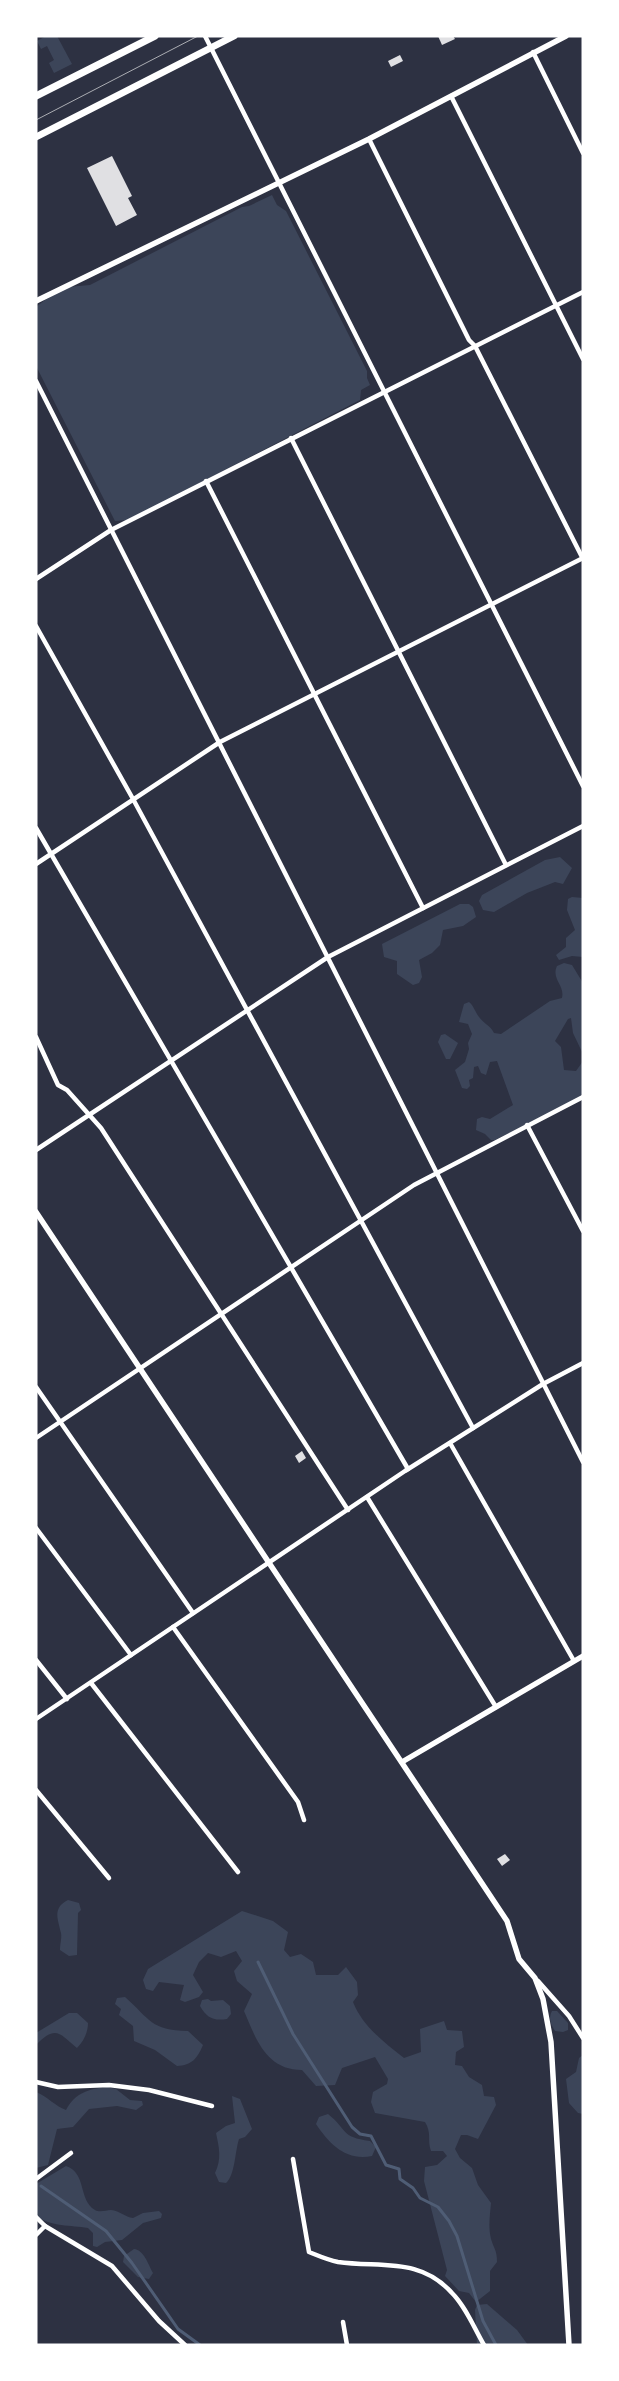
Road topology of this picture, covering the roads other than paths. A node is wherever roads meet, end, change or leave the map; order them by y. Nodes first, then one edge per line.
1 (155, 36) edge
2 (205, 36) edge
3 (234, 36) edge
4 (566, 36) edge
5 (211, 48) junction
6 (533, 52) junction
7 (36, 96) edge
8 (451, 96) junction
9 (36, 136) edge
10 (369, 138) junction
11 (583, 153) edge
12 (280, 183) junction
13 (583, 292) edge
14 (36, 301) edge
15 (556, 305) junction
16 (475, 346) junction
17 (583, 359) edge
18 (36, 380) edge
19 (385, 391) junction
20 (291, 438) junction
21 (206, 481) junction
22 (111, 530) junction
23 (583, 558) edge
24 (36, 579) edge
25 (491, 604) junction
26 (36, 626) edge
27 (398, 652) junction
28 (313, 694) junction
29 (220, 742) junction
30 (583, 786) edge
31 (134, 800) junction
32 (583, 826) edge
33 (36, 828) edge
34 (51, 853) junction
35 (36, 864) edge
36 (506, 865) junction
37 (423, 908) junction
38 (328, 956) junction
39 (247, 1010) junction
40 (36, 1037) edge
41 (170, 1061) junction
42 (583, 1097) edge
43 (90, 1114) junction
44 (527, 1125) junction
45 (36, 1150) edge
46 (436, 1172) junction
47 (36, 1212) edge
48 (360, 1221) junction
49 (583, 1231) edge
50 (289, 1267) junction
51 (221, 1312) junction
52 (583, 1364) edge
53 (140, 1368) junction
54 (543, 1384) junction
55 (36, 1387) edge
56 (61, 1422) junction
57 (474, 1428) junction
58 (36, 1438) edge
59 (450, 1443) junction
60 (583, 1462) edge
61 (408, 1469) junction
62 (366, 1497) junction
63 (348, 1510) junction
64 (36, 1528) edge
65 (269, 1563) junction
66 (194, 1613) junction
67 (173, 1627) junction
68 (132, 1655) junction
69 (583, 1656) edge
70 (36, 1660) edge
71 (574, 1661) junction
72 (91, 1683) junction
73 (66, 1699) junction
74 (496, 1706) junction
75 (36, 1719) edge
76 (402, 1762) junction
77 (36, 1790) edge
78 (304, 1820) dead end
79 (238, 1872) dead end
80 (109, 1878) dead end
81 (535, 1978) junction
82 (583, 2038) edge
83 (36, 2082) edge
84 (212, 2106) dead end
85 (71, 2153) dead end
86 (293, 2159) dead end
87 (36, 2179) edge
88 (36, 2217) edge
89 (46, 2226) junction
90 (36, 2235) edge
91 (343, 2322) dead end
92 (185, 2345) edge
93 (347, 2345) edge
94 (484, 2345) edge
95 (569, 2345) edge

1 - 7 main road
2 - 5 street
3 - 5 main road
4 - 6 street
5 - 9 main road
5 - 12 street
6 - 8 street
6 - 11 street
8 - 10 street
8 - 15 street
10 - 12 street
10 - 16 street
12 - 14 street
12 - 19 street
13 - 15 street
15 - 16 street
15 - 17 street
16 - 19 street
16 - 23 street
18 - 22 street
19 - 20 street
19 - 25 street
20 - 21 street
20 - 27 street
21 - 22 street
21 - 28 street
22 - 24 street
22 - 29 street
23 - 25 street
25 - 27 street
25 - 30 street
26 - 31 street
27 - 28 street
27 - 36 street
28 - 29 street
28 - 37 street
29 - 31 street
29 - 38 street
31 - 34 street
31 - 39 street
32 - 36 street
33 - 34 street
34 - 35 street
34 - 41 street
36 - 37 street
37 - 38 street
38 - 39 street
38 - 46 street
39 - 41 street
39 - 48 street
40 - 43 street
41 - 43 street
41 - 50 street
42 - 44 street
43 - 45 street
43 - 51 street
44 - 46 street
44 - 49 street
46 - 48 street
46 - 54 street
47 - 53 street
48 - 50 street
48 - 57 street
50 - 51 street
50 - 61 street
51 - 53 street
51 - 63 street
52 - 54 street
53 - 56 street
53 - 65 street
54 - 57 street
54 - 60 street
55 - 56 street
56 - 58 street
56 - 66 street
57 - 59 street
59 - 61 street
59 - 71 street
61 - 62 street
62 - 63 street
62 - 74 street
63 - 65 street
64 - 68 street
65 - 66 street
65 - 76 street
66 - 67 street
67 - 68 street
67 - 78 street
68 - 72 street
69 - 71 street
70 - 73 street
71 - 74 street
72 - 73 street
72 - 79 street
73 - 75 street
74 - 76 street
76 - 81 street
77 - 80 street
81 - 82 street
81 - 95 street
83 - 84 street
85 - 87 street
86 - 94 street
88 - 89 street
89 - 90 street
89 - 92 street
91 - 93 street

